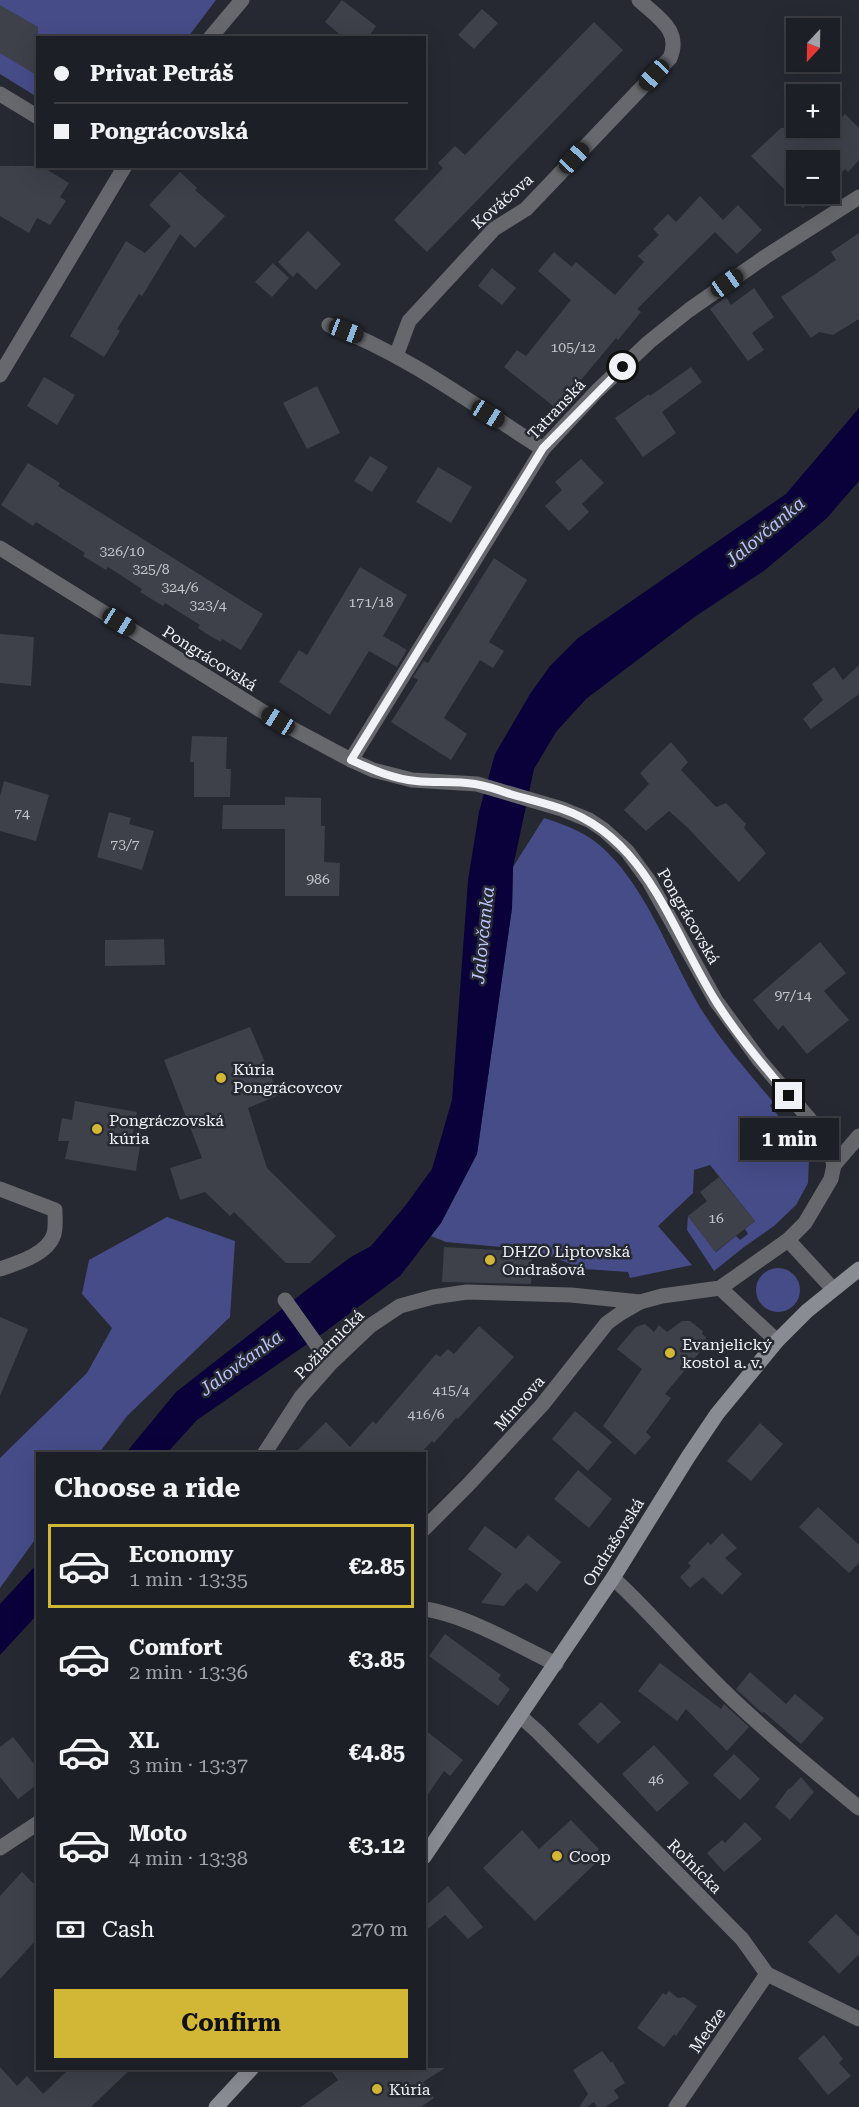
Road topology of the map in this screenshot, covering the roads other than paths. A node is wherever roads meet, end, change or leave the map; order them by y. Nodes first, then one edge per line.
1 (242, 0) edge
2 (639, 0) edge
3 (212, 36) edge
4 (0, 94) edge
5 (36, 116) edge
6 (121, 168) edge
7 (859, 197) edge
8 (329, 325) dead end
9 (396, 356) junction
10 (0, 375) edge
11 (543, 448) junction
12 (0, 548) edge
13 (351, 760) junction
14 (859, 1136) edge
15 (834, 1165) junction
16 (0, 1189) edge
17 (788, 1240) junction
18 (0, 1269) edge
19 (859, 1269) edge
20 (720, 1288) junction
21 (833, 1289) junction
22 (285, 1300) dead end
23 (640, 1302) junction
24 (777, 1341) junction
25 (316, 1345) dead end
26 (265, 1452) edge
27 (426, 1527) edge
28 (613, 1578) junction
29 (426, 1609) edge
30 (556, 1664) junction
31 (520, 1716) junction
32 (859, 1808) edge
33 (36, 1824) edge
34 (0, 1848) edge
35 (426, 1854) edge
36 (767, 1974) junction
37 (859, 2019) edge
38 (250, 2070) edge
39 (216, 2107) edge
40 (676, 2107) edge

1 - 3 street
2 - 9 street, Kováčova
4 - 5 street
6 - 10 street
7 - 11 street, Tatranská
8 - 9 street
9 - 11 street
11 - 13 street, Tatranská
12 - 13 street, Pongrácovská
13 - 15 street, Pongrácovská
14 - 15 street
15 - 17 street, Požiarnická
16 - 18 street
17 - 20 street, Požiarnická
17 - 21 street
19 - 21 street, Ondrašovská
20 - 23 street, Požiarnická
20 - 24 street
21 - 24 street, Ondrašovská
22 - 25 street
23 - 26 street, Požiarnická
23 - 27 street, Mincova
24 - 28 street, Ondrašovská
28 - 30 street, Ondrašovská
28 - 32 street
29 - 30 street
30 - 31 street, Ondrašovská
31 - 35 street, Ondrašovská
31 - 36 street, Roľnícka
33 - 34 street
36 - 37 street, Roľnícka
36 - 40 street, Medze
38 - 39 street

